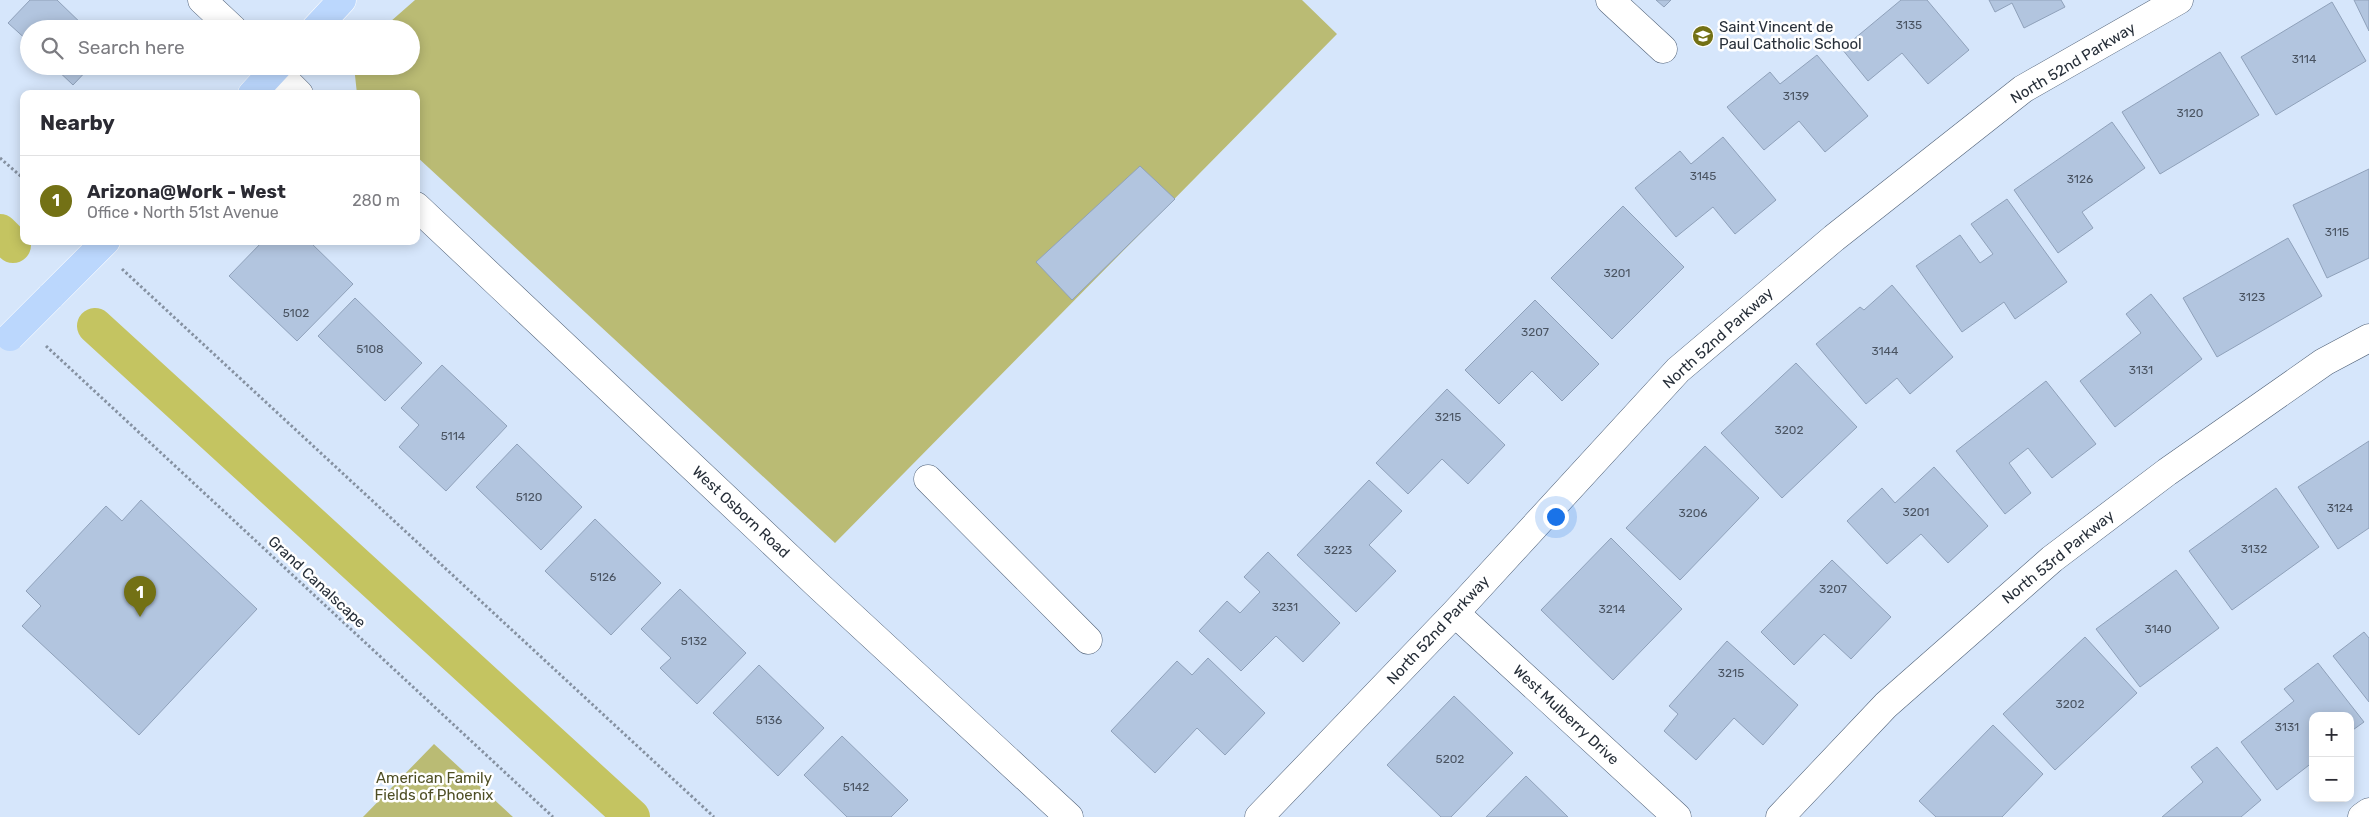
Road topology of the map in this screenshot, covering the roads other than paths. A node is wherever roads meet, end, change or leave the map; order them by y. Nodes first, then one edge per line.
1 (202, 0) edge
2 (342, 0) edge
3 (1610, 0) edge
4 (2179, 0) edge
5 (223, 20) edge
6 (323, 20) edge
7 (1663, 49) dead end
8 (267, 75) edge
9 (281, 75) edge
10 (255, 90) edge
11 (295, 90) edge
12 (420, 210) edge
13 (98, 249) edge
14 (3, 338) edge
15 (2369, 338) edge
16 (928, 479) dead end
17 (1455, 613) junction
18 (1088, 640) dead end
19 (2369, 812) edge
20 (1069, 817) edge
21 (1260, 817) edge
22 (1678, 817) edge
23 (1780, 817) edge
24 (2362, 817) edge

1 - 5 street
2 - 6 main road
3 - 7 street
4 - 17 street, North 52nd Parkway
8 - 10 main road
9 - 11 street
12 - 20 street, West Osborn Road
13 - 14 main road, bridge
15 - 23 street, North 53rd Parkway
16 - 18 street
17 - 21 street, North 52nd Parkway
17 - 22 street, West Mulberry Drive
19 - 24 street

